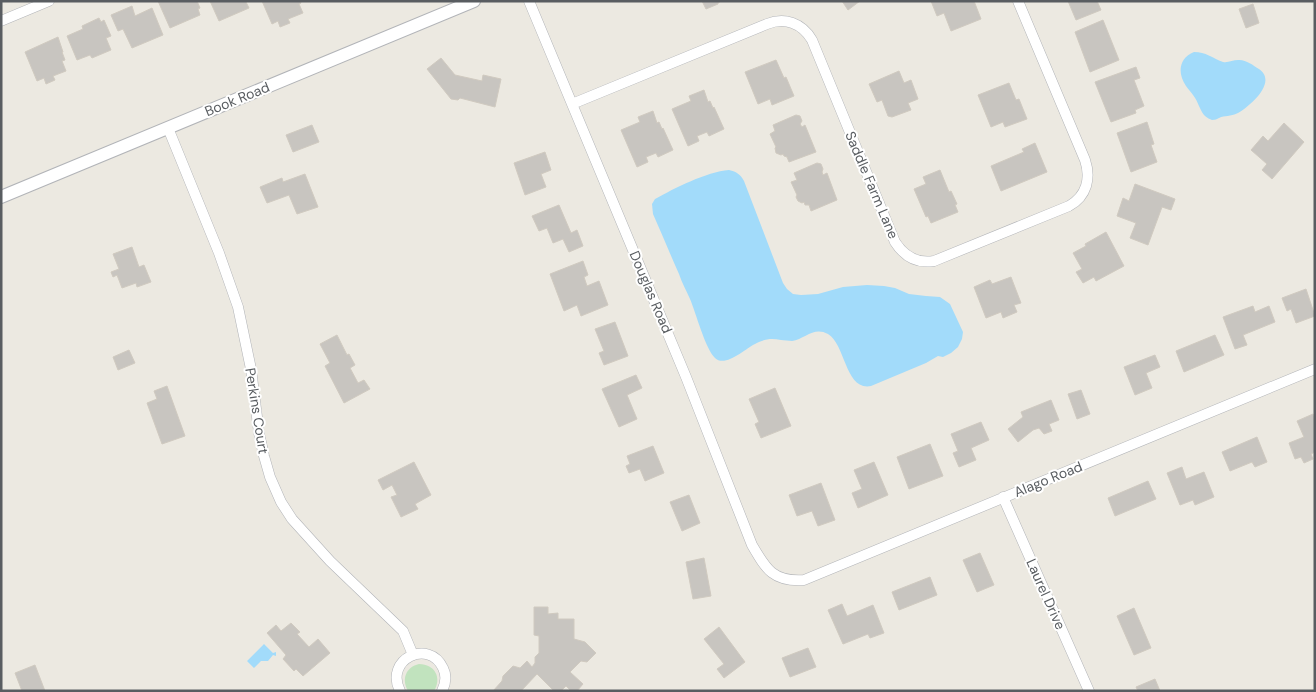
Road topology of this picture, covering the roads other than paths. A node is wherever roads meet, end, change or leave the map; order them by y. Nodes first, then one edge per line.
1 (49, 1) edge
2 (474, 1) edge
3 (529, 1) edge
4 (1018, 1) edge
5 (1, 21) edge
6 (572, 104) junction
7 (168, 128) junction
8 (1, 197) edge
9 (1315, 368) edge
10 (1003, 497) junction
11 (780, 578) joint
12 (413, 655) junction
13 (400, 691) edge
14 (442, 691) edge
15 (1089, 691) edge

1 - 5 street
2 - 7 street, Book Road
3 - 6 street, Douglas Road
4 - 6 street, Saddle Farm Lane
6 - 11 street, Douglas Road
7 - 8 street, Book Road
7 - 12 street, Perkins Court
9 - 10 street, Alago Road
10 - 11 street, Alago Road
10 - 15 street, Laurel Drive
12 - 13 street
12 - 14 street

